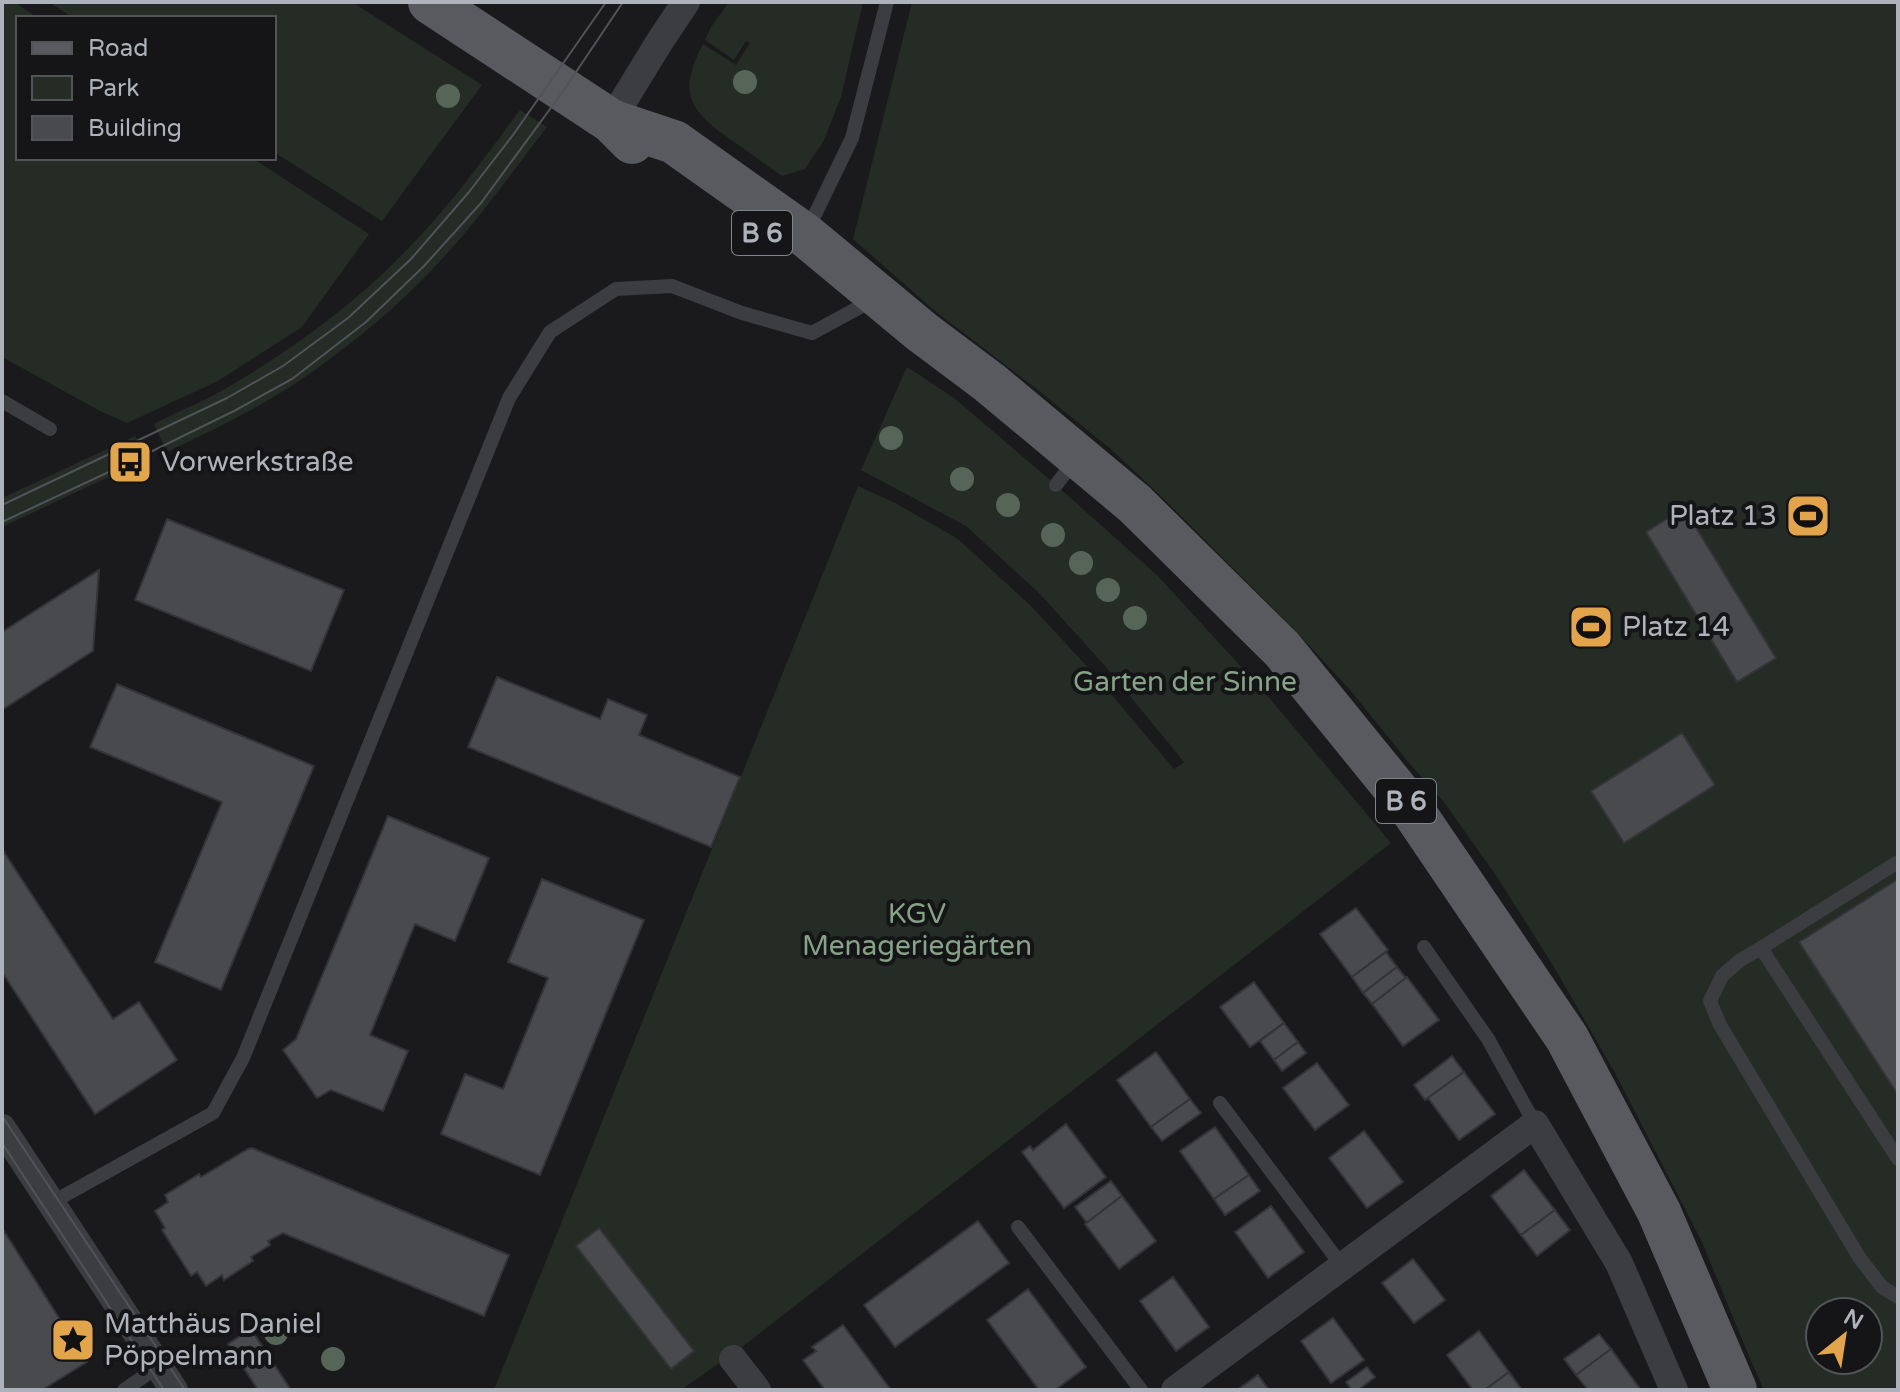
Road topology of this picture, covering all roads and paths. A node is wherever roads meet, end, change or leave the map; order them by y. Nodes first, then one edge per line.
1 (430, 2) edge
2 (887, 2) edge
3 (680, 10) edge
4 (611, 121) junction
5 (805, 235) junction
6 (871, 301) junction
7 (922, 332) junction
8 (2, 401) edge
9 (50, 429) dead end
10 (1898, 862) edge
11 (1424, 947) dead end
12 (1761, 948) junction
13 (1220, 1103) dead end
14 (1535, 1124) junction
15 (2, 1128) edge
16 (1898, 1159) edge
17 (51, 1203) junction
18 (1018, 1227) dead end
19 (1342, 1266) junction
20 (1898, 1297) edge
21 (733, 1359) dead end
22 (159, 1366) junction
23 (124, 1390) edge
24 (174, 1390) edge
25 (757, 1390) edge
26 (1141, 1390) edge
27 (1175, 1390) edge
28 (1674, 1390) edge
29 (1735, 1390) edge

1 - 4 main road, B 6
2 - 5 lane
3 - 4 street
4 - 5 main road, B 6
4 - 6 main road, B 6
5 - 7 main road, B 6
6 - 7 main road, B 6
6 - 17 lane
7 - 29 main road, B 6
8 - 9 lane
10 - 12 lane
11 - 14 lane
12 - 16 lane
12 - 20 lane
13 - 19 lane
14 - 19 street
14 - 28 street
15 - 17 street
17 - 22 street
18 - 26 lane
19 - 27 street
21 - 25 street
22 - 23 lane
22 - 24 street

